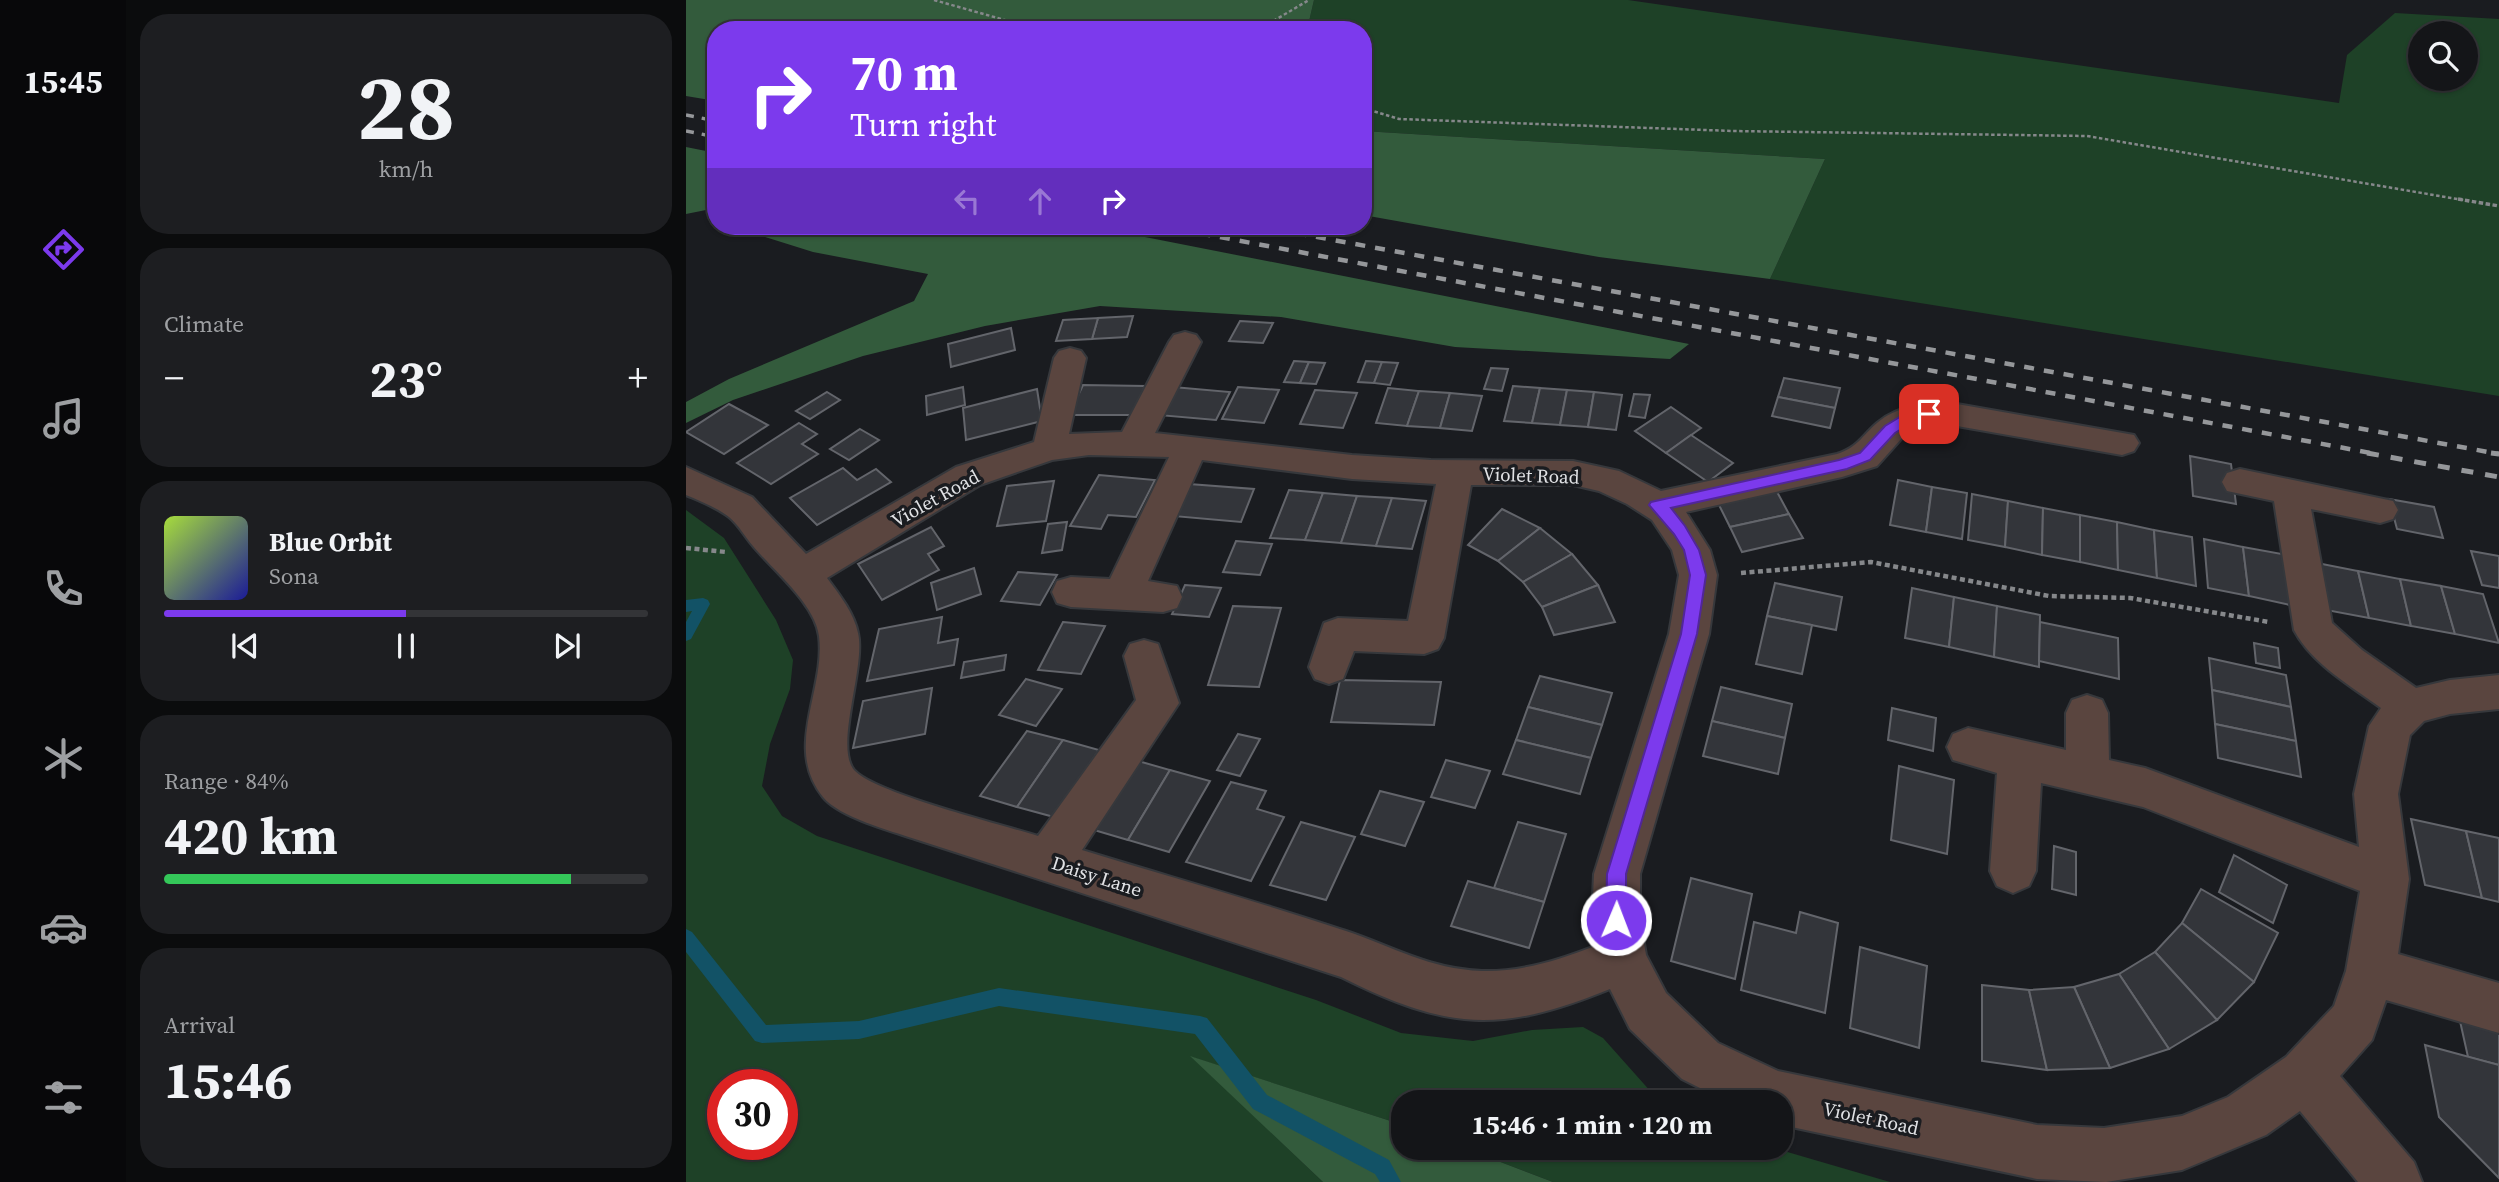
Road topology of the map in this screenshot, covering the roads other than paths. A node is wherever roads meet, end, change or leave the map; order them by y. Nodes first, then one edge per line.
1 (1185, 342) dead end
2 (1070, 358) dead end
3 (1133, 443) junction
4 (2122, 443) dead end
5 (1191, 447) junction
6 (1049, 449) junction
7 (1456, 473) junction
8 (686, 480) edge
9 (2240, 482) dead end
10 (2290, 492) junction
11 (1656, 505) junction
12 (2381, 510) dead end
13 (803, 574) junction
14 (1071, 592) dead end
15 (1122, 595) junction
16 (1163, 597) dead end
17 (1144, 656) dead end
18 (1329, 667) dead end
19 (2499, 692) edge
20 (2411, 707) junction
21 (2087, 713) dead end
22 (1968, 747) dead end
23 (2020, 759) junction
24 (2088, 776) junction
25 (1048, 860) junction
26 (2013, 871) dead end
27 (2386, 879) junction
28 (1622, 960) junction
29 (2371, 971) junction
30 (2499, 1008) edge
31 (2305, 1076) junction
32 (2395, 1182) edge

1 - 3 street
2 - 6 street
3 - 5 street, Violet Road
3 - 6 street, Violet Road
4 - 11 street
5 - 7 street, Violet Road
5 - 15 street
6 - 13 street, Violet Road
7 - 11 street, Violet Road
7 - 18 street
8 - 13 street, Daisy Lane
9 - 10 street
10 - 12 street
10 - 20 street
11 - 28 street, Violet Road
13 - 25 street, Daisy Lane
14 - 15 street
15 - 16 street
17 - 25 street
19 - 20 street
20 - 27 street, Violet Road
21 - 24 street
22 - 23 street
23 - 24 street
23 - 26 street
24 - 27 street
25 - 28 street, Daisy Lane
27 - 29 street, Violet Road
28 - 31 street, Violet Road
29 - 30 street
29 - 31 street, Violet Road
31 - 32 street

